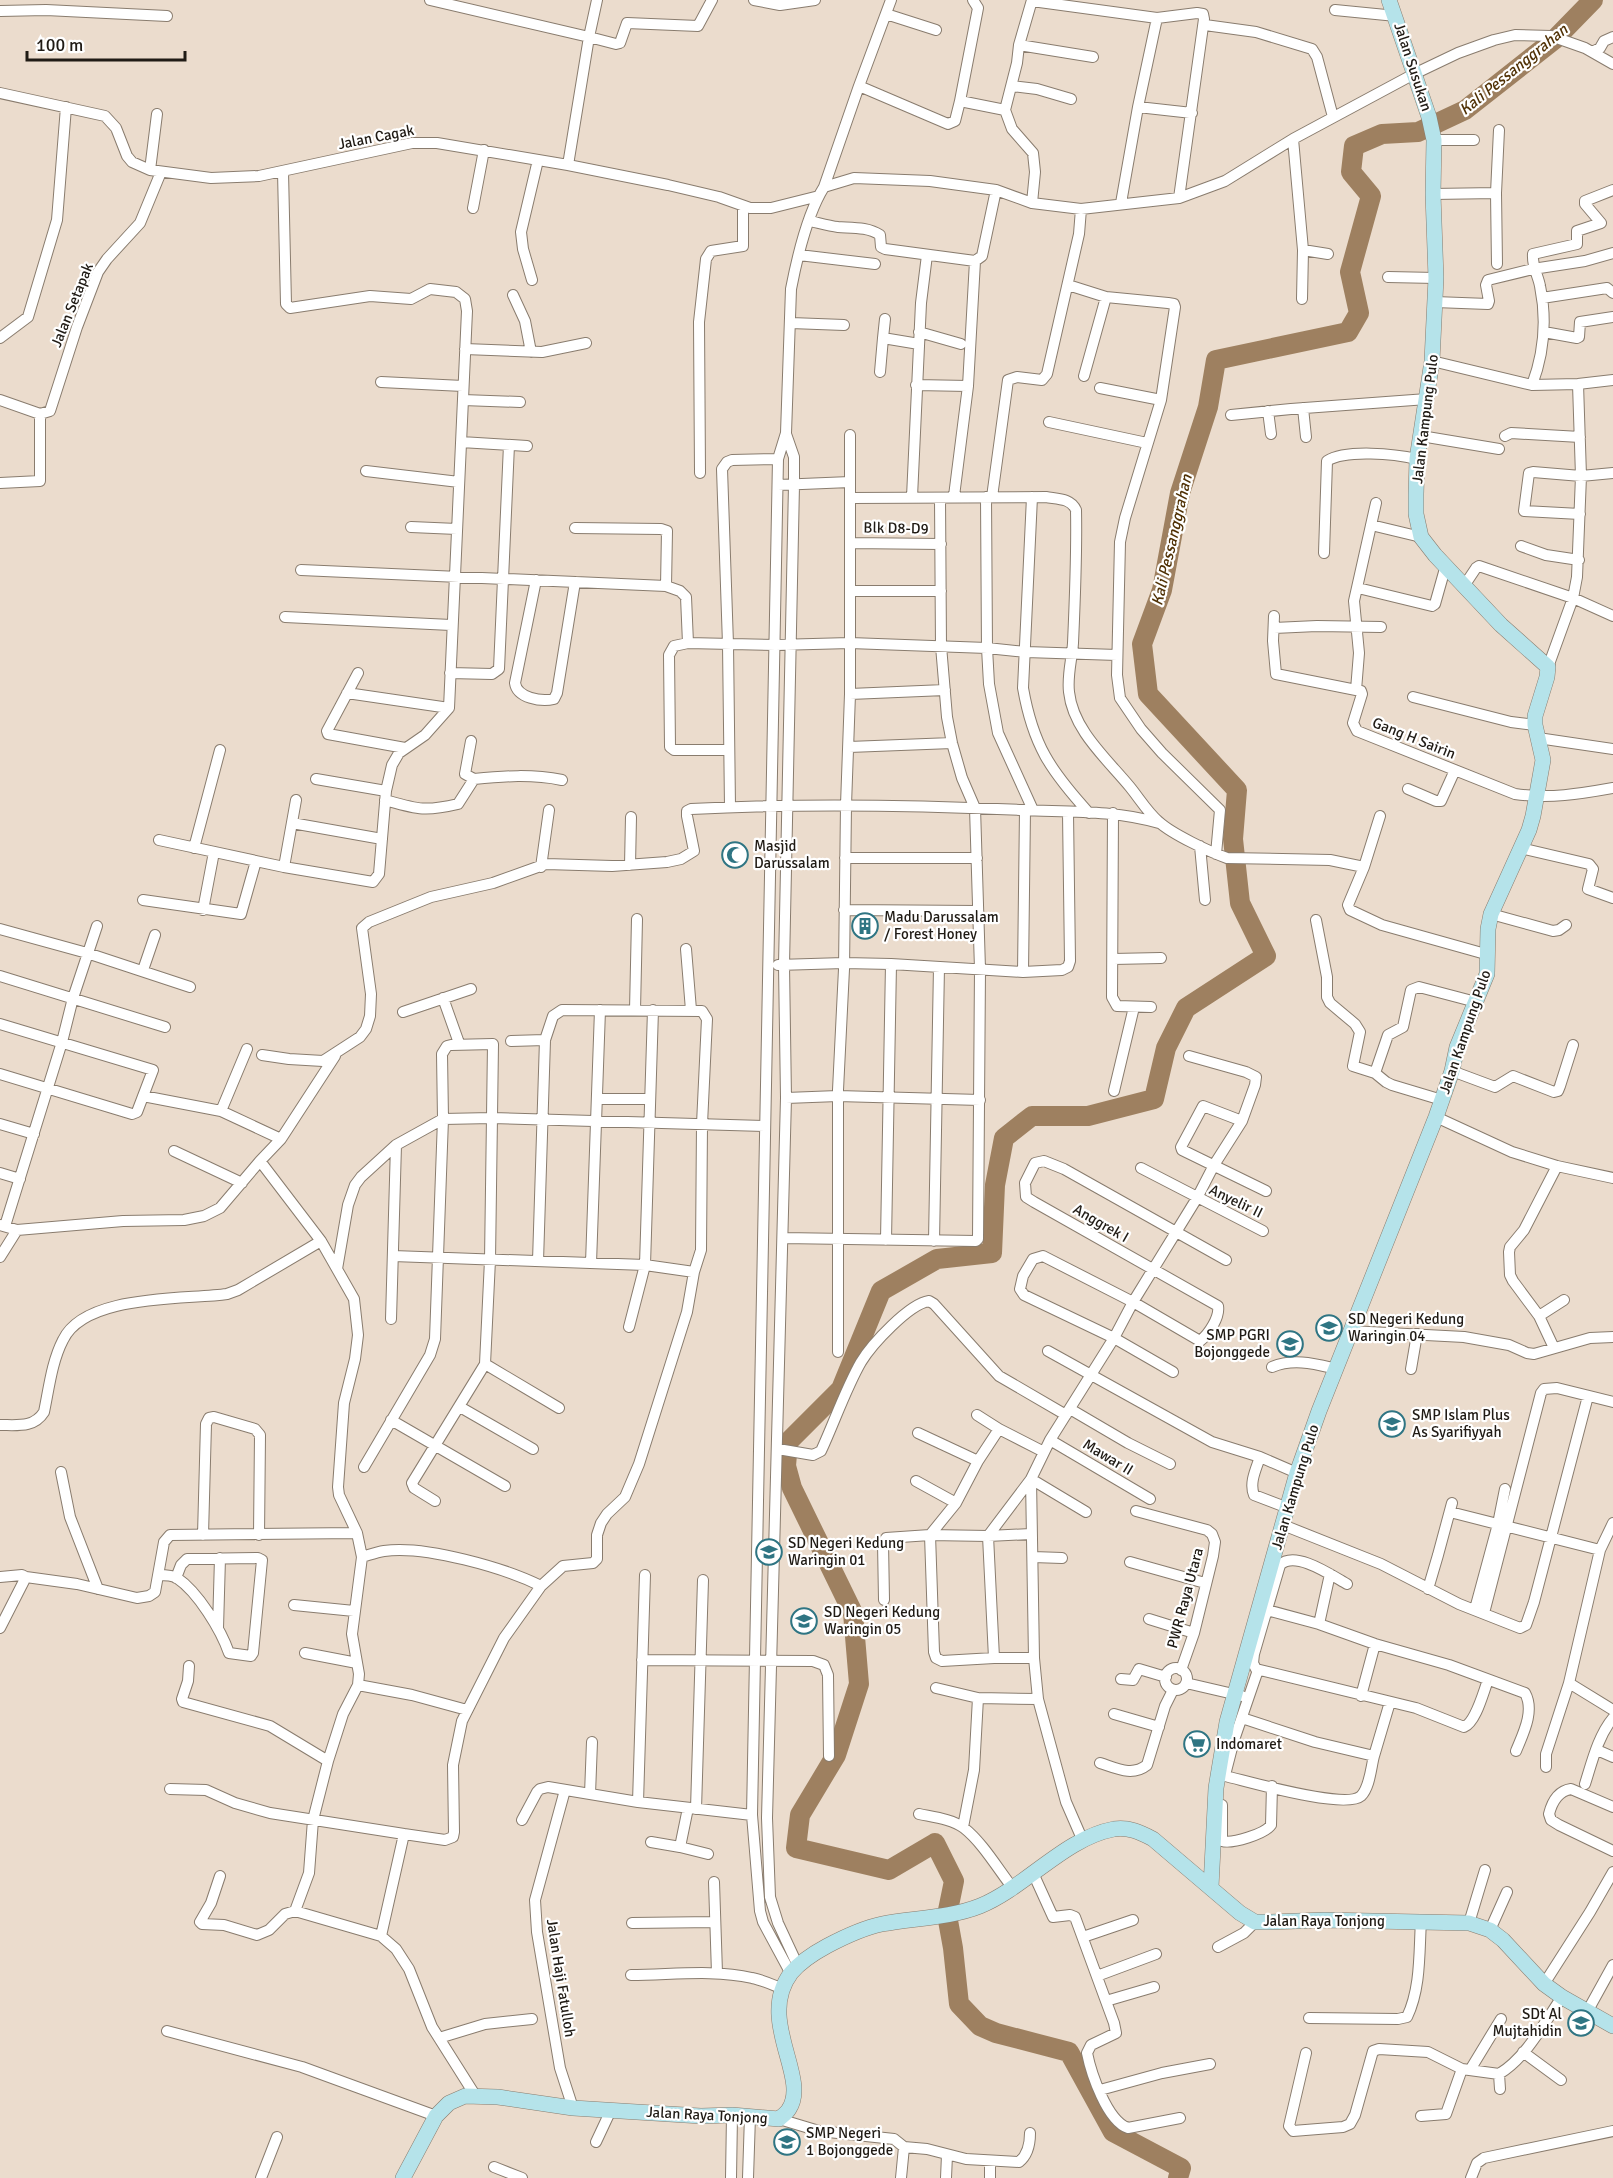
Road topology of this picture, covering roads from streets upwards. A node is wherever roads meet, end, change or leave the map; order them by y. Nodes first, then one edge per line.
1 (430, 0) edge
2 (481, 0) edge
3 (597, 0) edge
4 (712, 0) edge
5 (754, 0) edge
6 (815, 0) edge
7 (891, 0) edge
8 (973, 0) edge
9 (1032, 0) edge
10 (1389, 0) edge
11 (784, 3) edge
12 (1335, 10) dead end
13 (0, 11) edge
14 (480, 12) junction
15 (886, 14) junction
16 (167, 16) dead end
17 (1396, 16) junction
18 (1157, 18) junction
19 (1205, 25) junction
20 (936, 30) dead end
21 (589, 37) junction
22 (1613, 37) edge
23 (1018, 45) junction
24 (1589, 50) junction
25 (1093, 57) dead end
26 (1613, 64) edge
27 (1414, 74) junction
28 (859, 86) junction
29 (1012, 86) junction
30 (0, 93) edge
31 (1071, 99) dead end
32 (960, 101) junction
33 (1138, 106) junction
34 (66, 107) junction
35 (1005, 110) junction
36 (1192, 113) junction
37 (157, 114) dead end
38 (1334, 117) junction
39 (1499, 130) dead end
40 (1434, 137) junction
41 (1293, 139) junction
42 (1474, 140) dead end
43 (484, 150) junction
44 (538, 160) junction
45 (568, 165) junction
46 (156, 171) junction
47 (283, 172) junction
48 (996, 190) junction
49 (1613, 190) edge
50 (822, 192) junction
51 (1496, 193) junction
52 (1433, 194) junction
53 (1179, 198) junction
54 (1032, 203) junction
55 (1121, 203) junction
56 (742, 206) junction
57 (473, 208) dead end
58 (1081, 209) junction
59 (810, 221) junction
60 (1303, 250) junction
61 (1613, 253) edge
62 (1328, 254) dead end
63 (799, 255) junction
64 (927, 255) junction
65 (975, 261) junction
66 (875, 264) dead end
67 (1497, 264) dead end
68 (1533, 269) junction
69 (1388, 277) dead end
70 (1436, 278) junction
71 (532, 280) dead end
72 (1068, 285) junction
73 (1613, 293) edge
74 (513, 295) dead end
75 (1106, 297) junction
76 (1542, 298) junction
77 (1302, 299) dead end
78 (1435, 302) junction
79 (1613, 316) edge
80 (885, 319) dead end
81 (791, 323) junction
82 (844, 325) dead end
83 (920, 332) junction
84 (1544, 332) junction
85 (0, 338) edge
86 (883, 338) junction
87 (586, 343) dead end
88 (919, 344) junction
89 (961, 344) dead end
90 (465, 349) junction
91 (531, 352) junction
92 (1432, 361) junction
93 (880, 372) dead end
94 (1084, 376) dead end
95 (1613, 380) edge
96 (381, 382) dead end
97 (916, 384) junction
98 (1578, 384) junction
99 (1532, 385) junction
100 (463, 386) junction
101 (968, 386) junction
102 (1100, 388) dead end
103 (1427, 399) junction
104 (0, 400) edge
105 (463, 400) junction
106 (1161, 400) junction
107 (520, 402) dead end
108 (1304, 408) junction
109 (1268, 411) junction
110 (40, 414) junction
111 (1231, 415) dead end
112 (1049, 422) dead end
113 (786, 433) junction
114 (1270, 434) dead end
115 (850, 435) dead end
116 (1505, 435) dead end
117 (1420, 436) junction
118 (1306, 437) dead end
119 (1580, 437) junction
120 (461, 442) junction
121 (1147, 443) junction
122 (509, 445) junction
123 (527, 446) dead end
124 (1499, 449) dead end
125 (778, 459) junction
126 (1418, 459) junction
127 (366, 471) dead end
128 (1613, 472) edge
129 (700, 473) dead end
130 (1581, 476) junction
131 (459, 482) junction
132 (850, 482) junction
133 (0, 483) edge
134 (778, 485) junction
135 (794, 485) junction
136 (954, 496) junction
137 (912, 497) junction
138 (989, 497) junction
139 (1032, 497) junction
140 (851, 498) junction
141 (940, 498) junction
142 (1376, 503) dead end
143 (1580, 514) junction
144 (1371, 525) junction
145 (411, 527) dead end
146 (575, 528) dead end
147 (457, 529) junction
148 (1421, 537) junction
149 (850, 543) junction
150 (941, 544) junction
151 (1521, 546) dead end
152 (1324, 553) dead end
153 (1579, 560) junction
154 (1446, 565) junction
155 (301, 570) dead end
156 (455, 577) junction
157 (503, 579) junction
158 (536, 580) junction
159 (575, 582) junction
160 (666, 586) junction
161 (1464, 586) junction
162 (1358, 588) junction
163 (850, 591) junction
164 (942, 591) junction
165 (1573, 598) junction
166 (1274, 616) dead end
167 (1613, 616) edge
168 (285, 617) dead end
169 (452, 625) junction
170 (1356, 627) junction
171 (1381, 627) dead end
172 (1274, 628) junction
173 (688, 643) junction
174 (728, 644) junction
175 (792, 644) junction
176 (850, 644) junction
177 (776, 645) junction
178 (942, 646) junction
179 (987, 648) junction
180 (1026, 652) junction
181 (1072, 654) junction
182 (1117, 655) junction
183 (1548, 667) junction
184 (358, 673) dead end
185 (450, 673) junction
186 (945, 690) junction
187 (1356, 690) junction
188 (347, 693) junction
189 (850, 694) junction
190 (1413, 697) dead end
191 (449, 708) junction
192 (1536, 732) junction
193 (471, 741) dead end
194 (952, 744) junction
195 (849, 747) junction
196 (405, 748) junction
197 (1613, 749) edge
198 (220, 750) dead end
199 (729, 750) junction
200 (1455, 770) junction
201 (316, 779) dead end
202 (474, 779) junction
203 (562, 780) dead end
204 (1613, 788) edge
205 (1408, 789) dead end
206 (386, 796) junction
207 (1537, 797) junction
208 (296, 800) dead end
209 (846, 805) junction
210 (771, 806) junction
211 (788, 806) junction
212 (730, 807) junction
213 (975, 808) junction
214 (549, 810) dead end
215 (1029, 810) junction
216 (1068, 813) junction
217 (1089, 813) junction
218 (1113, 813) junction
219 (631, 816) dead end
220 (1380, 816) dead end
221 (292, 823) junction
222 (1159, 823) junction
223 (382, 839) junction
224 (159, 840) dead end
225 (1200, 846) junction
226 (194, 848) junction
227 (1520, 848) junction
228 (214, 852) junction
229 (1216, 854) junction
230 (844, 858) junction
231 (977, 858) junction
232 (256, 861) junction
233 (630, 865) junction
234 (284, 867) junction
235 (541, 867) junction
236 (1364, 867) junction
237 (1613, 898) edge
238 (143, 900) dead end
239 (1205, 900) dead end
240 (203, 910) junction
241 (844, 910) junction
242 (977, 910) junction
243 (1491, 914) junction
244 (637, 919) dead end
245 (1316, 920) dead end
246 (1566, 925) dead end
247 (97, 926) dead end
248 (0, 929) edge
249 (155, 935) dead end
250 (686, 949) dead end
251 (87, 953) junction
252 (1489, 955) junction
253 (1113, 958) junction
254 (1161, 958) dead end
255 (844, 963) junction
256 (891, 964) junction
257 (769, 965) junction
258 (784, 965) junction
259 (939, 967) junction
260 (980, 969) junction
261 (143, 970) junction
262 (1023, 972) junction
263 (0, 976) edge
264 (190, 987) dead end
265 (471, 989) dead end
266 (73, 998) junction
267 (443, 998) junction
268 (1476, 1002) junction
269 (1134, 1007) junction
270 (1151, 1007) dead end
271 (600, 1010) junction
272 (635, 1010) junction
273 (653, 1010) junction
274 (691, 1010) junction
275 (403, 1012) dead end
276 (0, 1024) edge
277 (165, 1027) dead end
278 (545, 1040) junction
279 (512, 1041) dead end
280 (62, 1042) junction
281 (459, 1043) junction
282 (1573, 1045) dead end
283 (247, 1049) dead end
284 (337, 1053) junction
285 (262, 1055) dead end
286 (1189, 1056) dead end
287 (1452, 1071) junction
288 (1375, 1073) junction
289 (0, 1074) edge
290 (48, 1089) junction
291 (1114, 1091) dead end
292 (143, 1096) junction
293 (838, 1096) junction
294 (887, 1097) junction
295 (786, 1098) junction
296 (937, 1098) junction
297 (597, 1099) junction
298 (650, 1099) junction
299 (980, 1100) junction
300 (1442, 1100) junction
301 (221, 1111) junction
302 (1436, 1117) junction
303 (492, 1118) junction
304 (444, 1119) junction
305 (542, 1119) junction
306 (597, 1121) junction
307 (1242, 1121) junction
308 (650, 1123) junction
309 (0, 1124) edge
310 (702, 1124) junction
311 (765, 1126) junction
312 (34, 1134) junction
313 (281, 1139) junction
314 (396, 1145) junction
315 (174, 1150) dead end
316 (260, 1161) junction
317 (1214, 1165) junction
318 (1557, 1166) junction
319 (1141, 1168) dead end
320 (0, 1173) edge
321 (20, 1179) junction
322 (1613, 1179) edge
323 (242, 1183) junction
324 (1266, 1191) dead end
325 (1197, 1198) junction
326 (782, 1200) junction
327 (764, 1201) junction
328 (2, 1226) edge
329 (17, 1230) junction
330 (1176, 1230) junction
331 (1263, 1231) dead end
332 (783, 1238) junction
333 (838, 1239) junction
334 (886, 1240) junction
335 (321, 1241) junction
336 (933, 1241) junction
337 (393, 1256) junction
338 (0, 1257) edge
339 (439, 1257) junction
340 (490, 1260) junction
341 (1226, 1260) dead end
342 (537, 1261) junction
343 (591, 1263) junction
344 (645, 1265) junction
345 (337, 1269) junction
346 (1152, 1270) junction
347 (694, 1272) junction
348 (1564, 1300) dead end
349 (1133, 1302) junction
350 (762, 1307) junction
351 (781, 1307) junction
352 (1539, 1316) junction
353 (391, 1319) dead end
354 (629, 1327) dead end
355 (1350, 1331) junction
356 (1418, 1334) junction
357 (1613, 1337) edge
358 (1114, 1338) junction
359 (1554, 1348) junction
360 (1048, 1351) dead end
361 (838, 1352) dead end
362 (485, 1364) junction
363 (1272, 1367) dead end
364 (1411, 1368) dead end
365 (1337, 1369) junction
366 (1173, 1372) dead end
367 (1091, 1375) junction
368 (1588, 1396) junction
369 (1613, 1402) edge
370 (460, 1407) junction
371 (559, 1408) dead end
372 (1068, 1412) junction
373 (977, 1415) dead end
374 (391, 1420) junction
375 (0, 1425) edge
376 (999, 1429) junction
377 (918, 1433) dead end
378 (759, 1438) junction
379 (1050, 1440) junction
380 (436, 1445) junction
381 (783, 1447) junction
382 (533, 1449) dead end
383 (1044, 1452) junction
384 (1260, 1457) junction
385 (978, 1461) junction
386 (1170, 1464) dead end
387 (364, 1467) dead end
388 (61, 1472) dead end
389 (1297, 1473) junction
390 (1031, 1479) junction
391 (916, 1481) dead end
392 (505, 1486) dead end
393 (1505, 1489) dead end
394 (1150, 1499) dead end
395 (435, 1501) dead end
396 (956, 1503) junction
397 (1288, 1508) junction
398 (1136, 1511) dead end
399 (1086, 1512) dead end
400 (1613, 1523) edge
401 (1283, 1525) junction
402 (1503, 1526) junction
403 (357, 1533) junction
404 (1031, 1534) junction
405 (203, 1535) junction
406 (259, 1535) junction
407 (930, 1535) junction
408 (988, 1536) junction
409 (1552, 1537) junction
410 (1600, 1550) junction
411 (362, 1557) junction
412 (1033, 1557) junction
413 (220, 1558) junction
414 (1062, 1558) dead end
415 (1130, 1562) dead end
416 (1330, 1574) junction
417 (158, 1575) junction
418 (645, 1575) dead end
419 (0, 1577) edge
420 (26, 1577) junction
421 (176, 1578) junction
422 (703, 1580) dead end
423 (1205, 1583) junction
424 (1347, 1584) dead end
425 (541, 1586) junction
426 (99, 1589) junction
427 (1428, 1589) junction
428 (884, 1600) dead end
429 (294, 1605) dead end
430 (1267, 1610) junction
431 (354, 1611) junction
432 (1479, 1611) junction
433 (1149, 1619) dead end
434 (1319, 1624) junction
435 (0, 1628) edge
436 (218, 1628) junction
437 (1194, 1633) junction
438 (1375, 1644) junction
439 (305, 1653) dead end
440 (994, 1658) junction
441 (1034, 1658) junction
442 (642, 1660) junction
443 (701, 1662) junction
444 (754, 1662) junction
445 (772, 1662) junction
446 (357, 1663) junction
447 (189, 1666) dead end
448 (1181, 1670) junction
449 (1258, 1670) junction
450 (1166, 1677) junction
451 (1121, 1679) dead end
452 (1488, 1680) junction
453 (1186, 1683) junction
454 (1569, 1683) junction
455 (358, 1685) junction
456 (936, 1688) dead end
457 (1173, 1689) junction
458 (1241, 1696) junction
459 (1361, 1696) junction
460 (978, 1698) junction
461 (1038, 1699) junction
462 (1390, 1702) junction
463 (467, 1710) junction
464 (1613, 1710) edge
465 (1114, 1714) dead end
466 (1242, 1718) junction
467 (1613, 1718) edge
468 (1159, 1727) junction
469 (592, 1742) dead end
470 (1597, 1750) junction
471 (1516, 1751) dead end
472 (829, 1756) dead end
473 (1374, 1756) junction
474 (1613, 1757) edge
475 (328, 1761) junction
476 (1100, 1763) dead end
477 (1546, 1767) dead end
478 (1225, 1776) junction
479 (1585, 1784) dead end
480 (1272, 1786) junction
481 (170, 1789) dead end
482 (565, 1790) junction
483 (590, 1794) junction
484 (638, 1802) junction
485 (1613, 1807) edge
486 (692, 1808) junction
487 (919, 1814) dead end
488 (752, 1815) junction
489 (313, 1820) junction
490 (522, 1820) dead end
491 (963, 1827) junction
492 (404, 1834) junction
493 (1083, 1841) junction
494 (651, 1842) dead end
495 (680, 1847) junction
496 (1613, 1851) edge
497 (708, 1854) dead end
498 (1485, 1870) dead end
499 (1613, 1872) edge
500 (1033, 1873) junction
501 (220, 1876) dead end
502 (714, 1882) dead end
503 (1012, 1887) junction
504 (1211, 1887) junction
505 (1507, 1892) dead end
506 (295, 1911) junction
507 (1133, 1920) dead end
508 (1421, 1921) junction
509 (715, 1922) junction
510 (1255, 1922) junction
511 (632, 1923) dead end
512 (1469, 1923) junction
513 (1490, 1930) junction
514 (381, 1936) junction
515 (1083, 1937) junction
516 (1218, 1947) dead end
517 (1156, 1954) dead end
518 (1613, 1965) edge
519 (794, 1970) junction
520 (717, 1973) junction
521 (631, 1976) dead end
522 (1097, 1976) junction
523 (1544, 1984) junction
524 (1154, 1987) dead end
525 (783, 1989) junction
526 (1562, 1997) junction
527 (1106, 2001) junction
528 (1587, 2012) junction
529 (1309, 2018) dead end
530 (532, 2019) dead end
531 (1501, 2019) dead end
532 (1613, 2026) edge
533 (167, 2031) dead end
534 (439, 2038) junction
535 (1523, 2052) junction
536 (1306, 2053) dead end
537 (1210, 2064) dead end
538 (1466, 2069) junction
539 (1499, 2074) junction
540 (1561, 2080) dead end
541 (1500, 2089) dead end
542 (1100, 2090) junction
543 (475, 2095) junction
544 (569, 2108) junction
545 (611, 2110) junction
546 (732, 2115) junction
547 (435, 2116) junction
548 (750, 2116) junction
549 (1421, 2116) dead end
550 (1180, 2118) dead end
551 (779, 2119) junction
552 (1613, 2131) edge
553 (1030, 2133) dead end
554 (277, 2137) dead end
555 (596, 2142) dead end
556 (904, 2147) junction
557 (947, 2155) junction
558 (990, 2162) junction
559 (495, 2167) dead end
560 (261, 2178) edge
561 (403, 2178) edge
562 (522, 2178) edge
563 (731, 2178) edge
564 (748, 2178) edge
565 (901, 2178) edge
566 (946, 2178) edge
567 (990, 2178) edge
568 (1471, 2178) edge

1 - 14 street
2 - 14 street
3 - 21 street
4 - 21 street
5 - 11 street
6 - 11 street
7 - 15 street
8 - 32 street
9 - 18 street
9 - 23 street
10 - 17 street, Jalan Susukan
12 - 17 street
13 - 16 street
14 - 21 street
15 - 20 street
15 - 28 street
17 - 27 street, Jalan Susukan
18 - 19 street
18 - 33 street
19 - 36 street
19 - 38 street
21 - 45 street
22 - 24 street
23 - 25 street
23 - 29 street
24 - 26 street, Jalan Cagak
24 - 27 street, Jalan Cagak
27 - 38 street, Jalan Cagak
27 - 40 street, Jalan Susukan
28 - 32 street
28 - 50 street
29 - 31 street
29 - 35 street
30 - 34 street, Jalan Cagak
32 - 35 street
33 - 36 street
33 - 55 street
34 - 46 street, Jalan Cagak
34 - 85 street
35 - 54 street
36 - 53 street
37 - 46 street
38 - 41 street, Jalan Cagak
39 - 51 street
40 - 42 street
40 - 52 street, Jalan Kampung Pulo
41 - 53 street, Jalan Cagak
41 - 60 street
43 - 44 street, Jalan Cagak
43 - 47 street, Jalan Cagak
43 - 57 street
44 - 45 street, Jalan Cagak
44 - 71 street
45 - 56 street, Jalan Cagak
46 - 47 street, Jalan Cagak
46 - 110 street, Jalan Setapak
47 - 90 street
48 - 50 street, Jalan Cagak
48 - 54 street, Jalan Cagak
48 - 65 street
49 - 68 street
50 - 56 street, Jalan Cagak
50 - 59 street
51 - 52 street
51 - 67 street
52 - 70 street, Jalan Kampung Pulo
53 - 55 street, Jalan Cagak
54 - 58 street, Jalan Cagak
55 - 58 street, Jalan Cagak
56 - 129 street
58 - 72 street
59 - 63 street
59 - 64 street
60 - 62 street
60 - 77 street
61 - 68 street
63 - 66 street
63 - 81 street
64 - 65 street
64 - 83 street
65 - 101 street
68 - 76 street
68 - 78 street
69 - 70 street
70 - 78 street, Jalan Kampung Pulo
72 - 75 street
72 - 138 street
73 - 76 street
74 - 91 street
75 - 94 street
75 - 106 street
76 - 84 street
78 - 92 street, Jalan Kampung Pulo
79 - 84 street
80 - 86 street
81 - 82 street
81 - 113 street
83 - 88 street
83 - 89 street
84 - 99 street
86 - 88 street
86 - 93 street
87 - 91 street
88 - 97 street
90 - 91 street
90 - 100 street
92 - 99 street
92 - 103 street, Jalan Kampung Pulo
95 - 98 street
96 - 100 street
97 - 101 street
97 - 137 street
98 - 99 street
98 - 119 street
100 - 105 street
101 - 136 street
102 - 106 street
103 - 108 street
103 - 117 street, Jalan Kampung Pulo
104 - 110 street
105 - 107 street
105 - 120 street
106 - 121 street
108 - 109 street
108 - 118 street
109 - 111 street
109 - 114 street
110 - 133 street
112 - 121 street
113 - 125 street
113 - 135 street
115 - 132 street
116 - 119 street
117 - 124 street
117 - 126 street, Jalan Kampung Pulo
119 - 130 street
120 - 122 street
120 - 131 street
121 - 182 street
122 - 123 street
122 - 157 street
125 - 134 street
125 - 174 street
126 - 148 street, Jalan Kampung Pulo
126 - 152 street
127 - 131 street
128 - 130 street
130 - 143 street
130 - 143 street
131 - 147 street
132 - 135 street
132 - 140 street
134 - 135 street
134 - 177 street
135 - 175 street
136 - 138 street
136 - 141 street
137 - 140 street
137 - 141 street
138 - 139 street
138 - 179 street
139 - 180 street
139 - 181 street
140 - 149 street
141 - 150 street
142 - 144 street
143 - 153 street
144 - 148 street
144 - 162 street
145 - 147 street
146 - 160 street
147 - 156 street
148 - 154 street
149 - 150 street, Blk D8-D9
149 - 163 street
150 - 164 street
151 - 153 street
153 - 165 street
154 - 161 street
154 - 162 street
155 - 156 street
156 - 157 street
156 - 169 street
157 - 158 street
157 - 185 street
158 - 159 street
158 - 159 street
159 - 160 street
160 - 173 street
161 - 165 street
161 - 183 street
162 - 170 street
163 - 164 street
163 - 176 street
164 - 178 street
165 - 167 street
165 - 183 street
166 - 172 street
168 - 169 street
169 - 185 street
170 - 171 street
170 - 172 street
170 - 187 street
172 - 187 street
173 - 174 street
173 - 199 street
174 - 177 street
174 - 199 street
175 - 176 street
175 - 177 street
175 - 211 street
176 - 178 street
176 - 189 street
177 - 210 street
178 - 179 street
178 - 186 street
179 - 180 street
179 - 215 street
180 - 181 street
180 - 217 street
181 - 182 street
181 - 222 street
182 - 229 street
183 - 192 street, Jalan Kampung Pulo
184 - 188 street
185 - 191 street
186 - 189 street
186 - 194 street
187 - 200 street, Gang H Sairin
188 - 191 street
188 - 196 street
189 - 195 street
190 - 192 street
191 - 196 street
192 - 197 street
192 - 207 street, Jalan Kampung Pulo
193 - 202 street
194 - 195 street
194 - 213 street
195 - 209 street
196 - 206 street
198 - 226 street
199 - 212 street
200 - 205 street
200 - 207 street, Gang H Sairin
201 - 206 street
202 - 203 street
202 - 206 street
204 - 207 street, Gang H Sairin
206 - 223 street
207 - 227 street, Jalan Kampung Pulo
208 - 221 street
209 - 211 street
209 - 213 street
209 - 230 street
210 - 211 street
210 - 212 street
210 - 257 street
211 - 258 street
212 - 233 street
213 - 215 street
213 - 231 street
214 - 235 street
215 - 216 street
215 - 262 street
216 - 217 street
216 - 262 street
217 - 218 street
218 - 222 street
218 - 253 street
219 - 233 street
220 - 236 street
221 - 223 street
221 - 234 street
222 - 225 street
223 - 234 street
224 - 226 street
225 - 229 street
225 - 239 street
226 - 228 street
227 - 237 street
227 - 243 street, Jalan Kampung Pulo
228 - 232 street
228 - 240 street
229 - 236 street
230 - 231 street
230 - 241 street
231 - 242 street
232 - 234 street
232 - 240 street
233 - 235 street
235 - 284 street
236 - 252 street
238 - 240 street
241 - 242 street
241 - 255 street
242 - 260 street
243 - 246 street
243 - 252 street, Jalan Kampung Pulo
244 - 272 street
245 - 288 street
247 - 251 street
248 - 251 street
249 - 261 street
250 - 274 street
251 - 261 street
251 - 266 street
252 - 268 street, Jalan Kampung Pulo
253 - 254 street
253 - 269 street
255 - 256 street
255 - 258 street
255 - 293 street
256 - 259 street
256 - 294 street
257 - 258 street
257 - 311 street
258 - 295 street
259 - 260 street
259 - 296 street
260 - 262 street
260 - 299 street
261 - 264 street
263 - 266 street
265 - 267 street
266 - 277 street
266 - 280 street
267 - 275 street
267 - 281 street
268 - 287 street, Jalan Kampung Pulo
268 - 288 street
269 - 270 street
269 - 291 street
271 - 272 street
271 - 278 street
271 - 297 street
272 - 273 street
273 - 274 street
273 - 298 street
274 - 310 street
276 - 280 street
278 - 279 street
278 - 305 street
280 - 290 street
280 - 292 street
281 - 303 street
281 - 304 street
282 - 287 street
283 - 301 street
284 - 285 street
284 - 313 street
286 - 307 street
287 - 300 street, Jalan Kampung Pulo
288 - 300 street
289 - 290 street
290 - 292 street
290 - 312 street
292 - 301 street
293 - 294 street
293 - 295 street
293 - 333 street
294 - 296 street
294 - 334 street
295 - 326 street
296 - 299 street
296 - 336 street
297 - 298 street
297 - 306 street
298 - 308 street
299 - 336 street
300 - 302 street, Jalan Kampung Pulo
301 - 313 street
302 - 318 street
302 - 355 street, Jalan Kampung Pulo
303 - 304 street
303 - 305 street
303 - 340 street
304 - 314 street
304 - 339 street
305 - 306 street
305 - 342 street
306 - 308 street
306 - 343 street
307 - 317 street
307 - 317 street
308 - 310 street
308 - 344 street
309 - 312 street
310 - 311 street
310 - 347 street
311 - 327 street
312 - 321 street
313 - 316 street
314 - 337 street
314 - 345 street
315 - 323 street
316 - 323 street
316 - 335 street
317 - 324 street
317 - 325 street
318 - 322 street
318 - 352 street
319 - 325 street, Anyelir II
320 - 321 street
321 - 328 street
323 - 329 street
325 - 330 street
325 - 331 street, Anyelir II
326 - 327 street
326 - 332 street
327 - 350 street
328 - 329 street
329 - 338 street
330 - 341 street
330 - 346 street
330 - 346 street, Anggrek I
332 - 333 street
332 - 351 street
333 - 334 street
333 - 361 street
334 - 336 street
335 - 345 street
335 - 375 street
337 - 339 street
337 - 353 street
339 - 340 street
339 - 374 street
340 - 342 street
340 - 362 street
342 - 343 street
343 - 344 street
344 - 347 street
344 - 354 street
345 - 403 street
346 - 349 street
346 - 349 street, Anggrek I
347 - 425 street
348 - 352 street
349 - 358 street
349 - 358 street
350 - 351 street
350 - 378 street
351 - 381 street
352 - 359 street
355 - 356 street
355 - 365 street, Jalan Kampung Pulo
356 - 359 street
356 - 364 street
357 - 359 street
358 - 366 street
358 - 367 street
360 - 367 street
362 - 370 street
362 - 371 street
363 - 365 street
365 - 389 street, Jalan Kampung Pulo
367 - 372 street
367 - 384 street
368 - 369 street
368 - 402 street
368 - 409 street
370 - 380 street
370 - 382 street
372 - 379 street
372 - 381 street
372 - 386 street
373 - 376 street
374 - 380 street
374 - 387 street
376 - 383 street
376 - 385 street
377 - 385 street
378 - 381 street
378 - 444 street
379 - 383 street
379 - 394 street, Mawar II
380 - 392 street
380 - 395 street
381 - 445 street
383 - 390 street
384 - 389 street
384 - 397 street
385 - 396 street
388 - 426 street
389 - 397 street, Jalan Kampung Pulo
390 - 399 street
390 - 404 street
390 - 408 street
391 - 396 street
393 - 402 street
396 - 407 street
397 - 401 street, Jalan Kampung Pulo
398 - 423 street, PWR Raya Utara
400 - 410 street
401 - 427 street
401 - 458 street, Jalan Kampung Pulo
402 - 409 street
402 - 427 street
402 - 432 street
403 - 406 street
403 - 411 street
404 - 408 street
404 - 412 street
405 - 406 street
405 - 406 street
405 - 417 street
407 - 408 street
407 - 428 street
407 - 440 street
408 - 440 street
409 - 410 street
409 - 432 street
410 - 454 street
411 - 425 street
411 - 431 street
412 - 414 street
412 - 441 street
413 - 421 street
413 - 436 street
413 - 436 street
415 - 423 street
416 - 424 street
416 - 430 street
416 - 434 street
417 - 421 street
417 - 426 street
418 - 442 street
419 - 420 street
420 - 426 street
420 - 435 street
421 - 436 street
422 - 443 street
423 - 437 street, PWR Raya Utara
425 - 463 street
427 - 432 street
429 - 431 street
430 - 434 street
430 - 449 street
431 - 446 street
433 - 437 street
434 - 438 street
437 - 448 street, PWR Raya Utara
438 - 452 street
438 - 459 street
439 - 446 street
440 - 441 street
441 - 461 street
442 - 443 street
442 - 484 street
443 - 444 street
443 - 486 street
444 - 445 street
444 - 488 street
445 - 472 street
445 - 519 street
446 - 455 street
447 - 475 street
448 - 450 street
448 - 453 street
449 - 458 street
449 - 459 street
450 - 451 street
450 - 457 street
452 - 462 street
452 - 471 street
453 - 457 street
453 - 458 street
454 - 464 street
454 - 477 street
455 - 463 street
455 - 475 street
456 - 460 street
457 - 468 street
458 - 466 street
458 - 504 street, Jalan Kampung Pulo
459 - 462 street
460 - 461 street
460 - 491 street
461 - 493 street
462 - 473 street
463 - 492 street
465 - 468 street
466 - 473 street
466 - 478 street
467 - 470 street
468 - 476 street
469 - 483 street
470 - 474 street
470 - 479 street
473 - 480 street
475 - 489 street
478 - 480 street
478 - 480 street
481 - 489 street
482 - 483 street
482 - 490 street
482 - 544 street, Jalan Haji Fatulloh
483 - 484 street
484 - 486 street
485 - 496 street
486 - 488 street
486 - 495 street
487 - 491 street
488 - 519 street
489 - 492 street
489 - 506 street
491 - 503 street
492 - 514 street
493 - 500 street, Jalan Raya Tonjong
493 - 504 street, Jalan Raya Tonjong
494 - 495 street
495 - 497 street
498 - 512 street
499 - 523 street
500 - 503 street, Jalan Raya Tonjong
500 - 515 street
501 - 506 street
502 - 509 street
503 - 519 street, Jalan Raya Tonjong
504 - 510 street, Jalan Raya Tonjong
505 - 513 street
506 - 514 street
507 - 515 street
508 - 510 street, Jalan Raya Tonjong
508 - 512 street, Jalan Raya Tonjong
508 - 529 street
509 - 511 street
509 - 520 street
510 - 516 street
512 - 513 street, Jalan Raya Tonjong
513 - 523 street, Jalan Raya Tonjong
514 - 534 street
515 - 522 street
517 - 522 street
518 - 528 street
519 - 525 street, Jalan Raya Tonjong
520 - 521 street
520 - 525 street
522 - 527 street
523 - 526 street, Jalan Raya Tonjong
524 - 527 street
525 - 551 street, Jalan Raya Tonjong
526 - 528 street, Jalan Raya Tonjong
526 - 535 street
527 - 542 street
528 - 532 street, Jalan Raya Tonjong
530 - 534 street
531 - 538 street
533 - 547 street
534 - 543 street
535 - 539 street
535 - 540 street
536 - 538 street
537 - 542 street
538 - 539 street
538 - 549 street
539 - 541 street
542 - 550 street
543 - 544 street, Jalan Raya Tonjong
543 - 547 street, Jalan Raya Tonjong
544 - 545 street, Jalan Raya Tonjong
545 - 546 street, Jalan Raya Tonjong
545 - 555 street
546 - 548 street, Jalan Raya Tonjong
546 - 563 street
547 - 561 street, Jalan Raya Tonjong
548 - 551 street, Jalan Raya Tonjong
548 - 564 street
551 - 556 street
552 - 568 street
553 - 558 street
554 - 560 street
556 - 557 street
556 - 565 street
557 - 558 street
557 - 566 street
558 - 567 street
559 - 562 street

